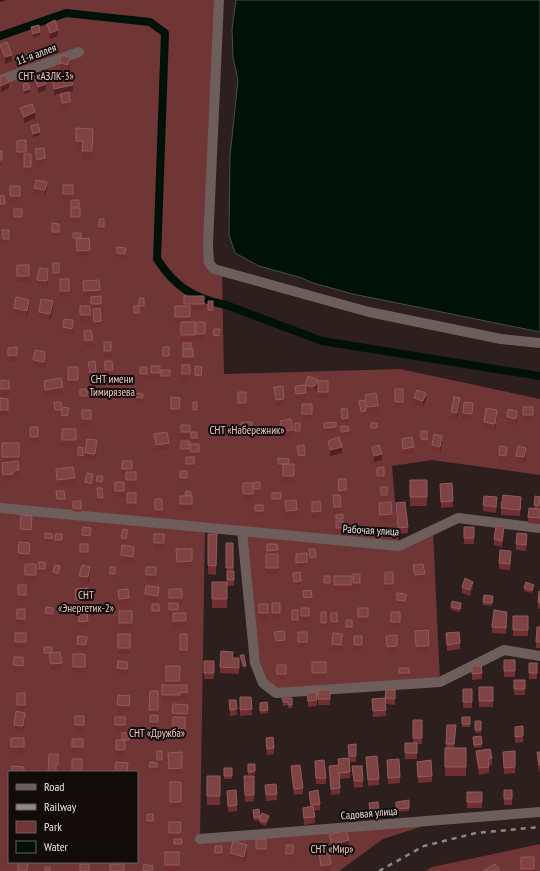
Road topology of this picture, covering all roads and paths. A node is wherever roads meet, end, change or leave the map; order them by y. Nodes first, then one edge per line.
1 (219, 0) edge
2 (79, 52) dead end
3 (0, 80) edge
4 (540, 344) edge
5 (0, 508) edge
6 (540, 528) edge
7 (242, 531) junction
8 (540, 656) edge
9 (540, 812) edge
10 (200, 839) dead end

1 - 4 street
2 - 3 street, 11-я аллея
5 - 7 street, Рабочая улица
6 - 7 street, Рабочая улица
7 - 8 street
9 - 10 street, Садовая улица

